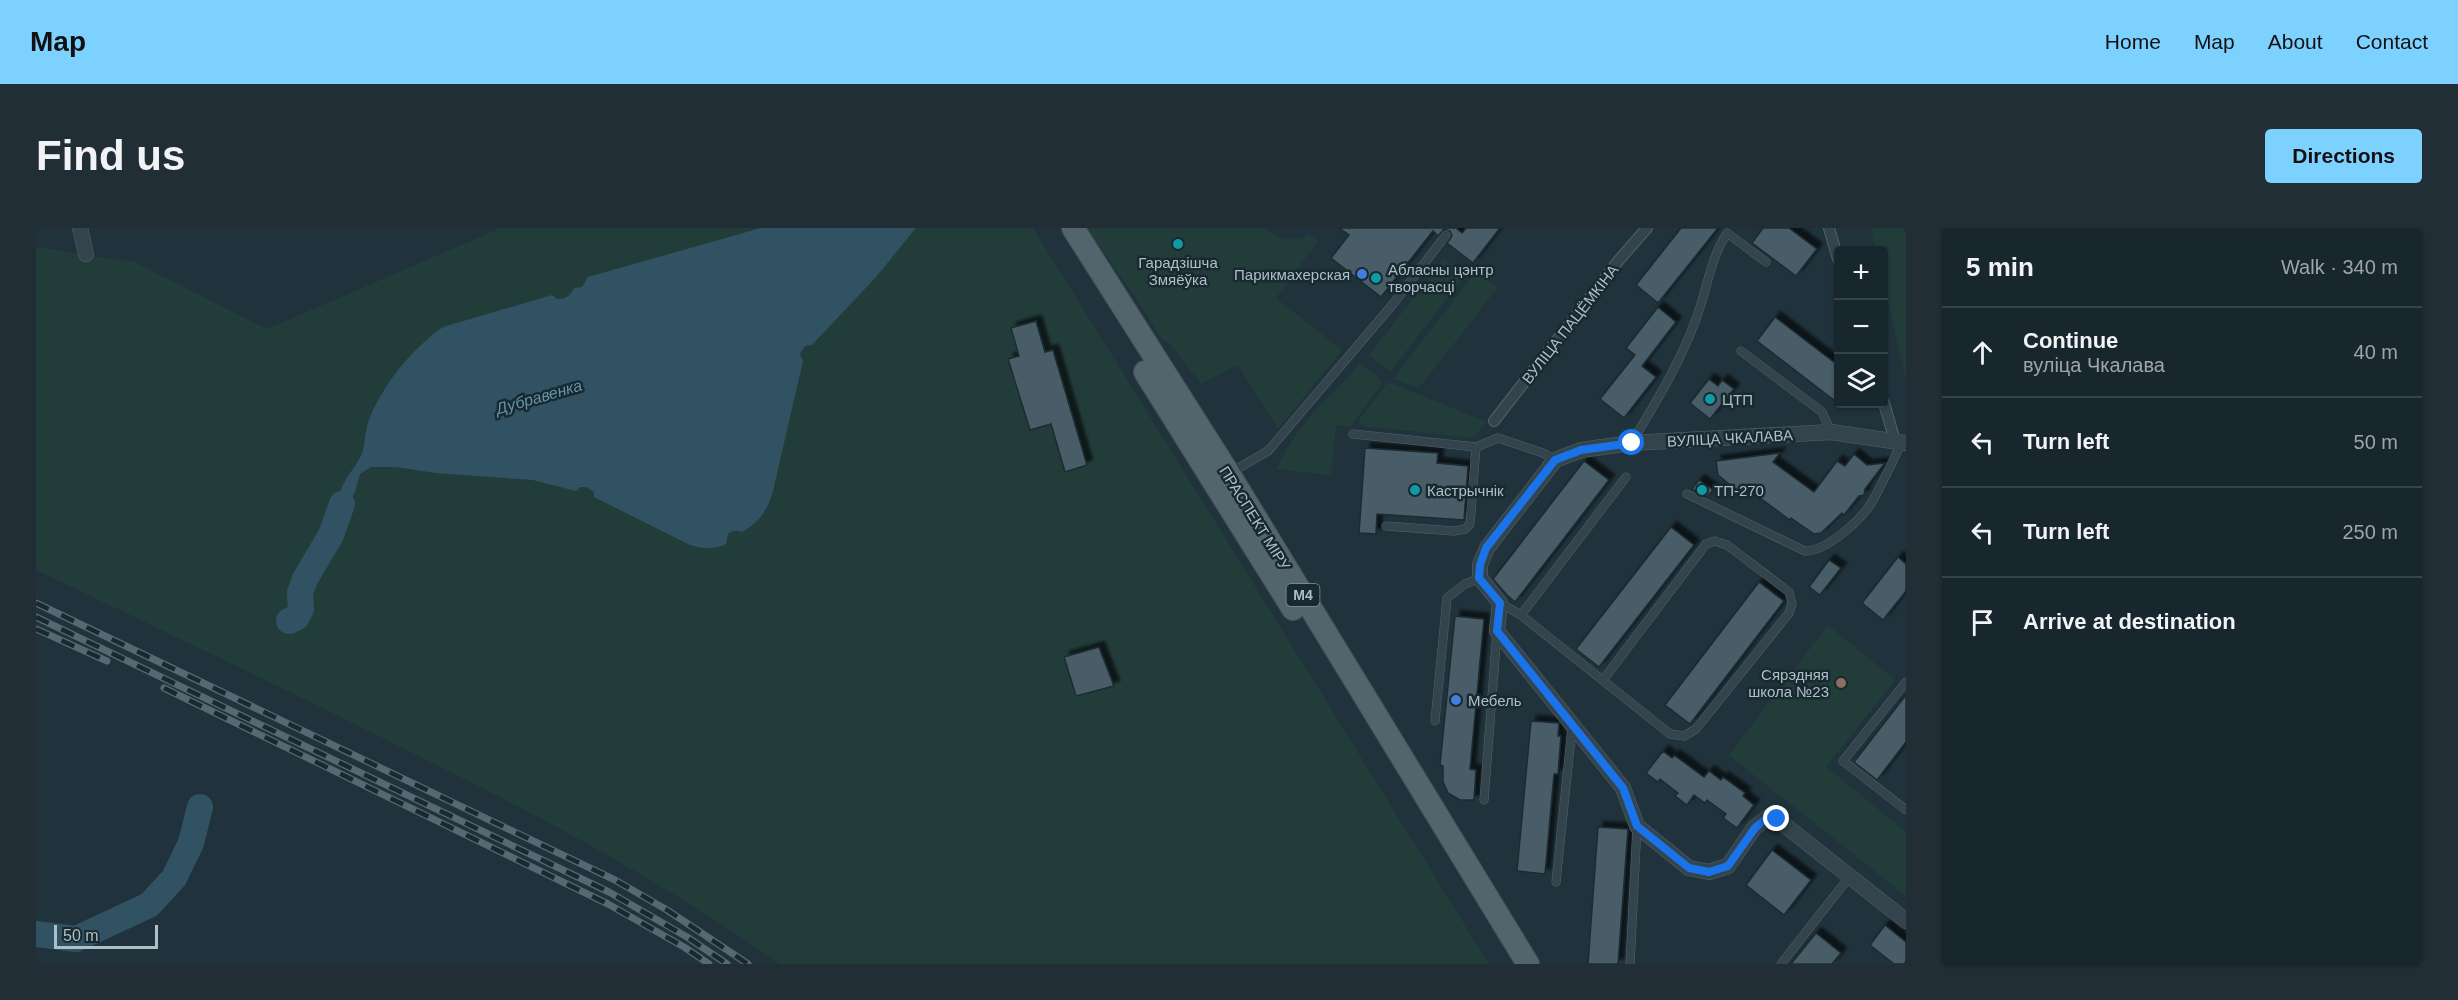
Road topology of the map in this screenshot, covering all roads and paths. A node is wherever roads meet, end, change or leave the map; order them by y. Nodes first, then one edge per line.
1 (80, 228) edge
2 (1056, 228) edge
3 (1073, 228) edge
4 (1647, 228) edge
5 (1829, 228) edge
6 (1446, 236) dead end
7 (1835, 246) edge
8 (86, 254) dead end
9 (1766, 262) dead end
10 (1741, 351) dead end
11 (1886, 408) edge
12 (1494, 421) dead end
13 (1831, 432) junction
14 (1353, 434) dead end
15 (1901, 442) edge
16 (1632, 443) junction
17 (1476, 447) junction
18 (1555, 460) junction
19 (1228, 474) junction
20 (1626, 477) dead end
21 (1687, 494) dead end
22 (1386, 526) dead end
23 (1479, 578) junction
24 (1500, 603) junction
25 (1521, 615) junction
26 (1497, 631) junction
27 (1603, 680) junction
28 (1906, 682) edge
29 (1435, 721) dead end
30 (1572, 726) junction
31 (1484, 800) dead end
32 (1906, 810) edge
33 (1637, 826) junction
34 (1850, 876) junction
35 (1556, 882) dead end
36 (1906, 921) edge
37 (1510, 964) edge
38 (1528, 964) edge
39 (1630, 964) edge
40 (1780, 964) edge

1 - 8 street
2 - 37 main road, ПРАСПЕКТ МІРУ / М4
3 - 19 main road, ПРАСПЕКТ МІРУ / М4
4 - 12 street, ВУЛІЦА ПАЦЁМКІНА
5 - 7 street
6 - 19 lane
9 - 16 lane
10 - 13 lane
11 - 15 street
13 - 15 street, ВУЛІЦА ЧКАЛАВА
13 - 16 street, ВУЛІЦА ЧКАЛАВА
14 - 17 lane
15 - 21 lane
16 - 18 street, ВУЛІЦА ЧКАЛАВА
17 - 18 lane
17 - 22 lane
18 - 23 street
19 - 38 main road, ПРАСПЕКТ МІРУ / М4
20 - 25 lane
23 - 24 street
23 - 29 lane
24 - 25 lane
24 - 26 street
25 - 27 lane
26 - 30 street
26 - 31 lane
27 - 27 lane
28 - 32 lane
30 - 33 street
30 - 35 lane
33 - 34 street
33 - 39 lane
34 - 36 street
34 - 40 lane

